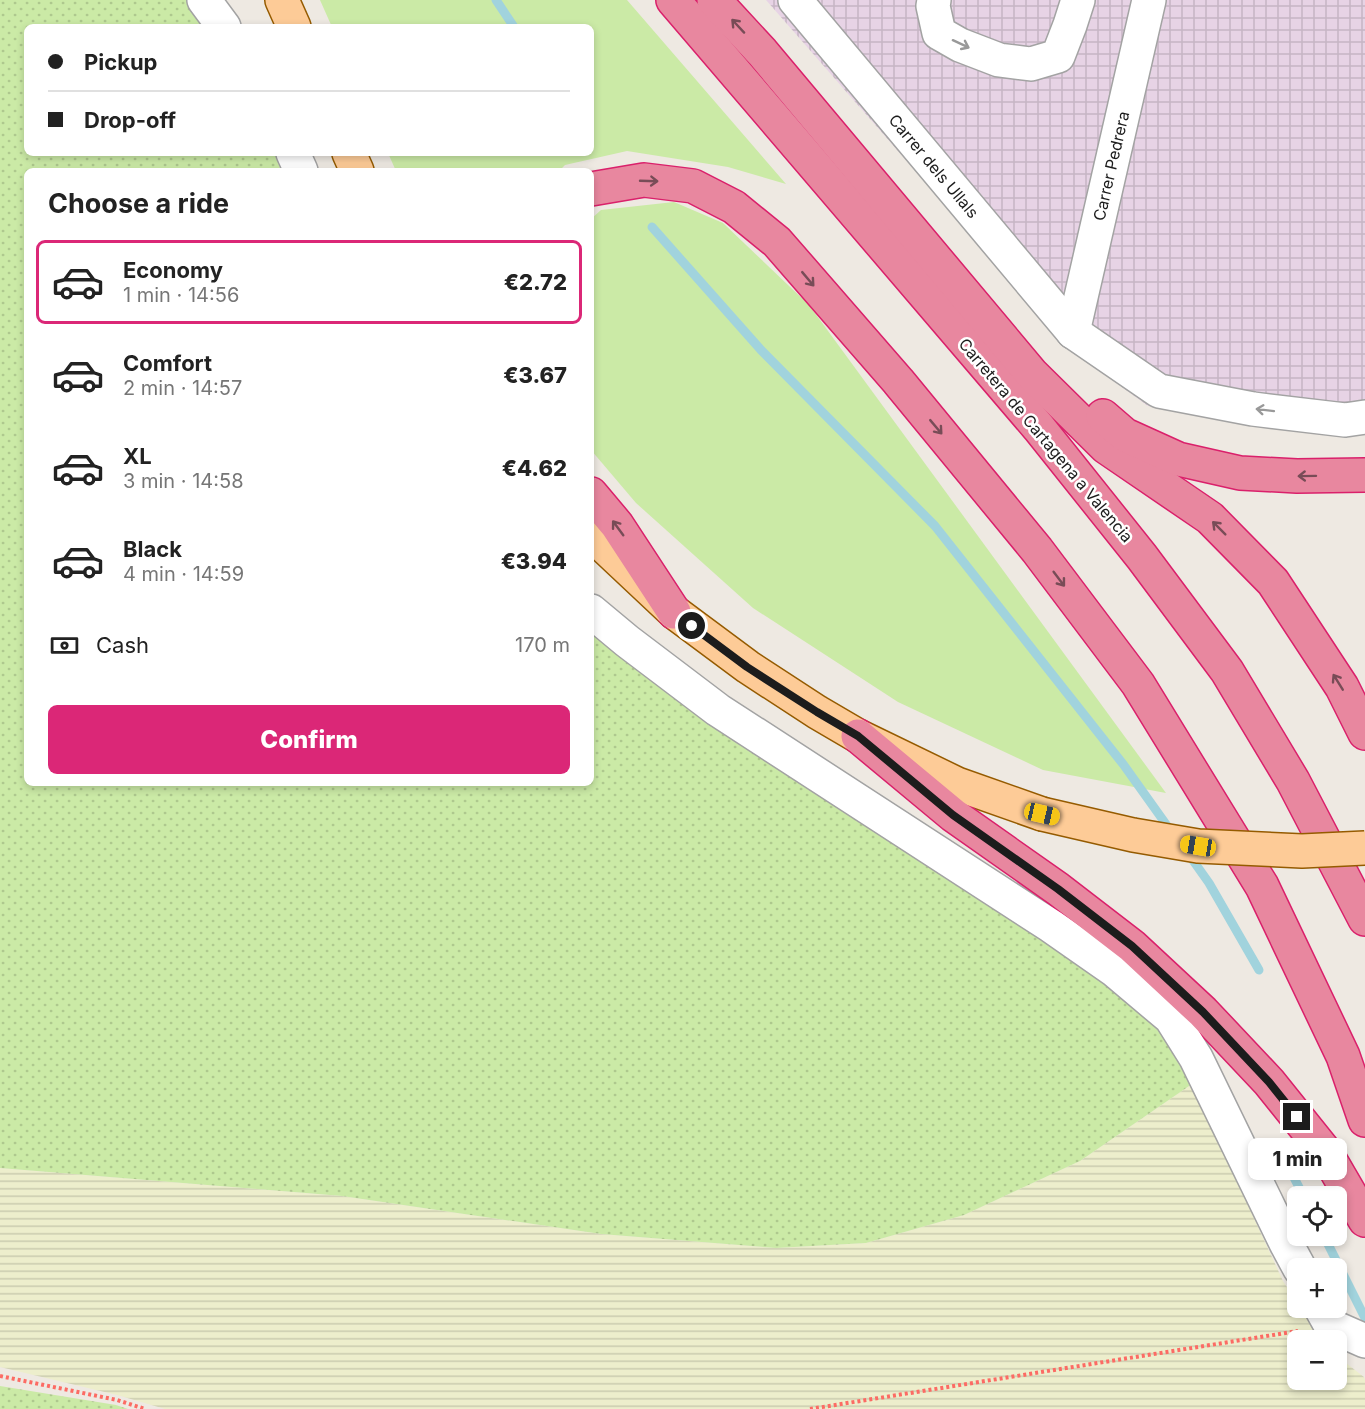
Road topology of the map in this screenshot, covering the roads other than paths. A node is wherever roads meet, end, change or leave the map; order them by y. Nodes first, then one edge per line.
1 (204, 0) edge
2 (282, 0) edge
3 (673, 0) edge
4 (714, 0) edge
5 (795, 0) edge
6 (934, 0) edge
7 (1078, 0) edge
8 (1149, 0) edge
9 (222, 24) edge
10 (293, 24) edge
11 (762, 52) junction
12 (594, 188) edge
13 (1073, 332) junction
14 (1365, 417) edge
15 (1365, 475) edge
16 (594, 498) edge
17 (594, 537) edge
18 (674, 612) junction
19 (594, 614) edge
20 (1365, 733) edge
21 (858, 736) junction
22 (1365, 848) edge
23 (1365, 919) edge
24 (1365, 1120) edge
25 (1365, 1220) edge
26 (1294, 1258) edge
27 (1328, 1318) edge
28 (1365, 1341) edge

1 - 9 street
2 - 10 main road
3 - 23 highway, Carretera de Cartagena a Valencia
11 -> 4 highway
5 - 13 street, Carrer dels Ullals
6 -> 7 street
8 - 13 street, Carrer Pedrera
15 -> 11 highway
20 -> 11 highway
12 -> 24 highway
14 -> 13 street, Carrer dels Ullals
18 -> 16 highway
17 - 18 main road
18 - 21 main road
19 - 26 street
21 - 22 main road, bridge
21 - 25 highway
27 - 28 street

